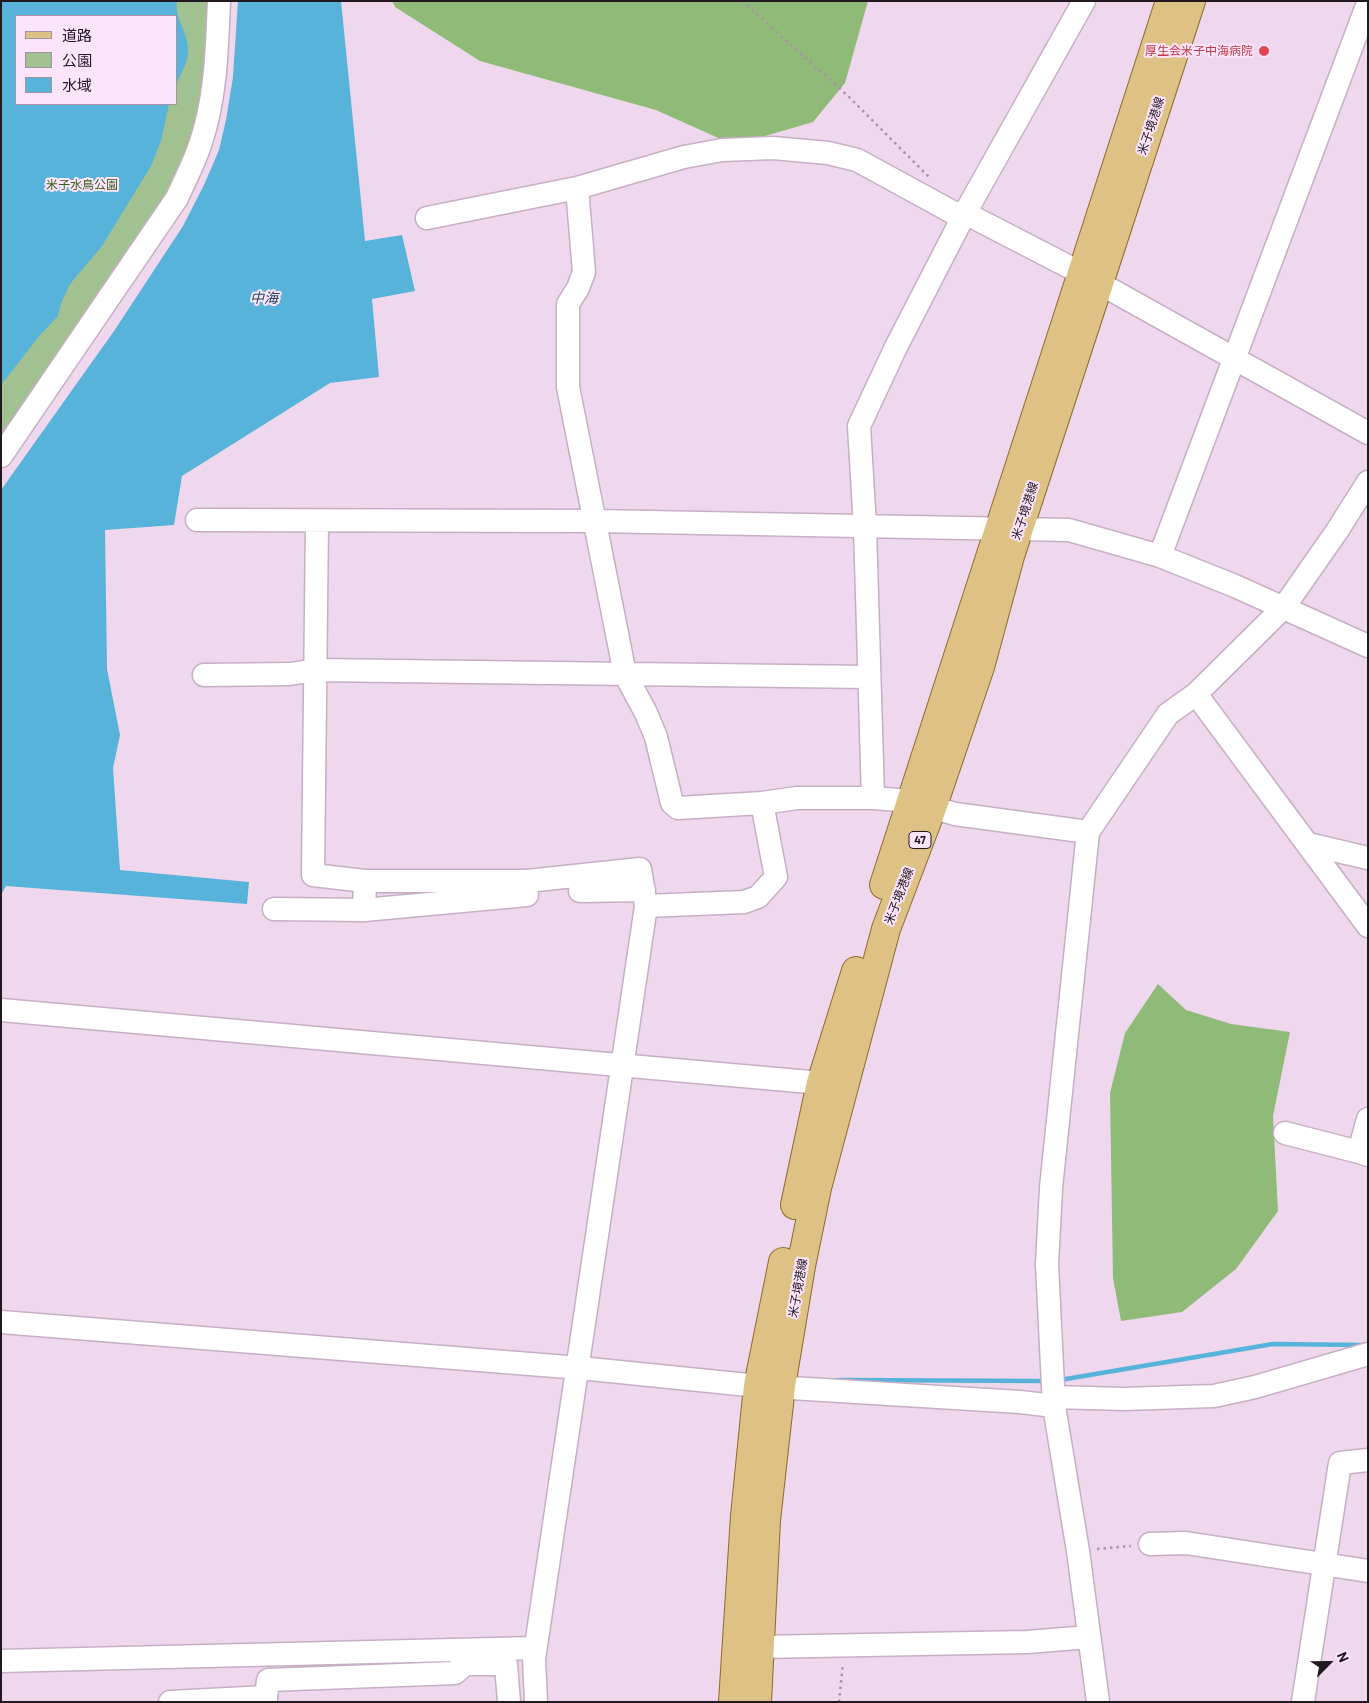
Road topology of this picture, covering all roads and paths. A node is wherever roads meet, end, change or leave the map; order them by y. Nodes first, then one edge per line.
1 (219, 1) edge
2 (742, 1) edge
3 (1084, 1) edge
4 (1170, 1) edge
5 (1191, 1) edge
6 (1365, 5) edge
7 (930, 179) dead end
8 (577, 188) junction
9 (965, 213) junction
10 (427, 218) dead end
11 (1090, 279) junction
12 (1234, 358) junction
13 (1368, 433) edge
14 (1, 456) edge
15 (1368, 482) edge
16 (197, 520) dead end
17 (317, 521) junction
18 (596, 521) junction
19 (865, 527) junction
20 (1010, 529) junction
21 (1160, 556) junction
22 (1284, 607) junction
23 (1368, 646) edge
24 (316, 670) junction
25 (625, 674) junction
26 (204, 675) dead end
27 (868, 677) junction
28 (1196, 694) junction
29 (873, 798) junction
30 (762, 803) junction
31 (922, 804) junction
32 (1088, 832) junction
33 (1308, 844) junction
34 (1368, 858) edge
35 (364, 881) junction
36 (527, 888) junction
37 (645, 898) junction
38 (274, 910) dead end
39 (364, 910) junction
40 (1368, 926) edge
41 (1, 1010) edge
42 (623, 1067) junction
43 (820, 1083) junction
44 (1368, 1119) edge
45 (1285, 1133) dead end
46 (1363, 1153) edge
47 (1, 1322) edge
48 (1368, 1354) edge
49 (580, 1368) junction
50 (770, 1386) junction
51 (1053, 1402) junction
52 (1368, 1460) edge
53 (1150, 1544) joint
54 (1078, 1551) junction
55 (1323, 1564) junction
56 (1368, 1571) edge
57 (1089, 1637) junction
58 (844, 1645) junction
59 (759, 1647) junction
60 (536, 1648) junction
61 (1, 1661) edge
62 (266, 1700) edge
63 (170, 1702) edge
64 (509, 1702) edge
65 (536, 1702) edge
66 (733, 1702) edge
67 (757, 1702) edge
68 (839, 1702) edge
69 (1098, 1702) edge
70 (1303, 1702) edge

1 - 14 street
2 - 7 path
3 - 9 street
4 - 11 main road, 米子境港線 / 47
5 - 11 main road, 米子境港線 / 47
6 - 12 street
8 - 9 street
8 - 10 street
8 - 18 street
9 - 11 street
9 - 19 street
11 - 12 street
11 - 20 main road, 米子境港線 / 47
12 - 13 street
12 - 21 street
15 - 22 street
16 - 17 street
17 - 18 street
17 - 24 street
18 - 19 street
18 - 25 street
19 - 20 street
19 - 27 street
20 - 21 street
20 - 31 main road, 米子境港線 / 47
21 - 22 street
22 - 23 street
22 - 28 street
24 - 25 street
24 - 26 street
24 - 35 street
25 - 27 street
25 - 30 street
27 - 29 street
28 - 32 street
28 - 33 street
29 - 30 street
29 - 31 street
30 - 37 street
31 - 32 street
31 - 43 main road, 米子境港線 / 47
31 - 50 main road, 米子境港線 / 47
32 - 51 street
33 - 34 street
33 - 40 street
35 - 36 street
35 - 39 street
36 - 37 street
36 - 39 street
37 - 42 street
38 - 39 street
41 - 42 street
42 - 43 street
42 - 49 street
43 - 50 main road, 米子境港線 / 47
44 - 46 street
45 - 46 street
47 - 49 street
48 - 51 street
49 - 50 street
49 - 60 street
50 - 51 street
50 - 59 main road, 米子境港線 / 47
50 - 66 main road, 米子境港線 / 47
51 - 54 street
52 - 55 street
53 - 54 path
53 - 55 street
54 - 57 street
55 - 56 street
55 - 70 street
57 - 58 street
57 - 69 street
58 - 59 street
58 - 68 path
59 - 67 main road, 米子境港線 / 47
60 - 61 street
60 - 65 street
62 - 63 street
62 - 64 street

